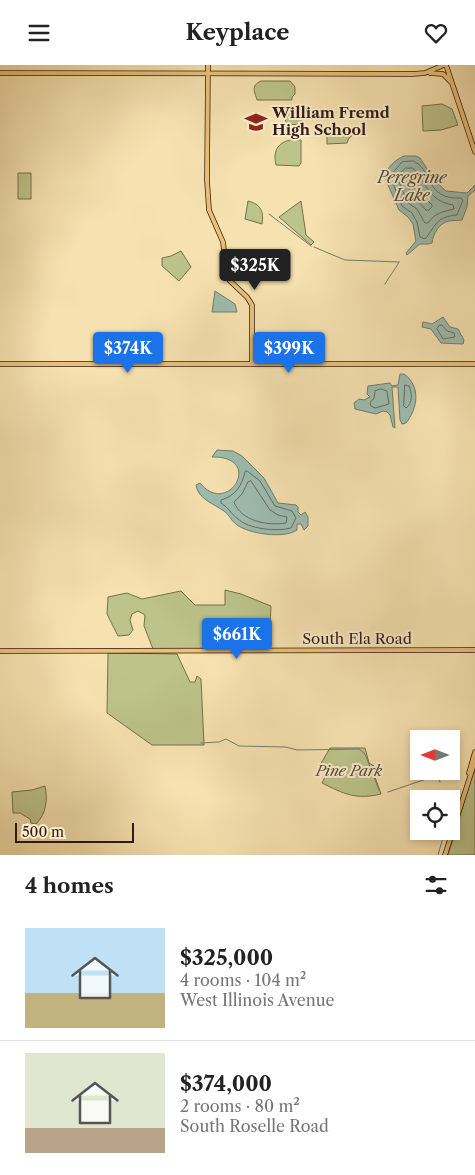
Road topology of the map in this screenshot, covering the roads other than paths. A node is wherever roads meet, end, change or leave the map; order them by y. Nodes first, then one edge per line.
1 (208, 65) edge
2 (445, 65) edge
3 (208, 72) junction
4 (0, 73) edge
5 (425, 73) junction
6 (452, 84) junction
7 (475, 152) edge
8 (0, 364) edge
9 (252, 364) junction
10 (475, 364) edge
11 (475, 650) edge
12 (0, 651) edge
13 (475, 752) edge
14 (475, 761) edge
15 (466, 785) junction
16 (445, 855) edge

1 - 3 main road
2 - 5 main road
2 - 6 main road
3 - 4 main road
3 - 5 main road
3 - 9 main road
5 - 6 main road
6 - 7 main road
8 - 9 main road
9 - 10 main road
11 - 12 main road, South Ela Road
13 - 15 main road
14 - 15 main road
15 - 16 main road

